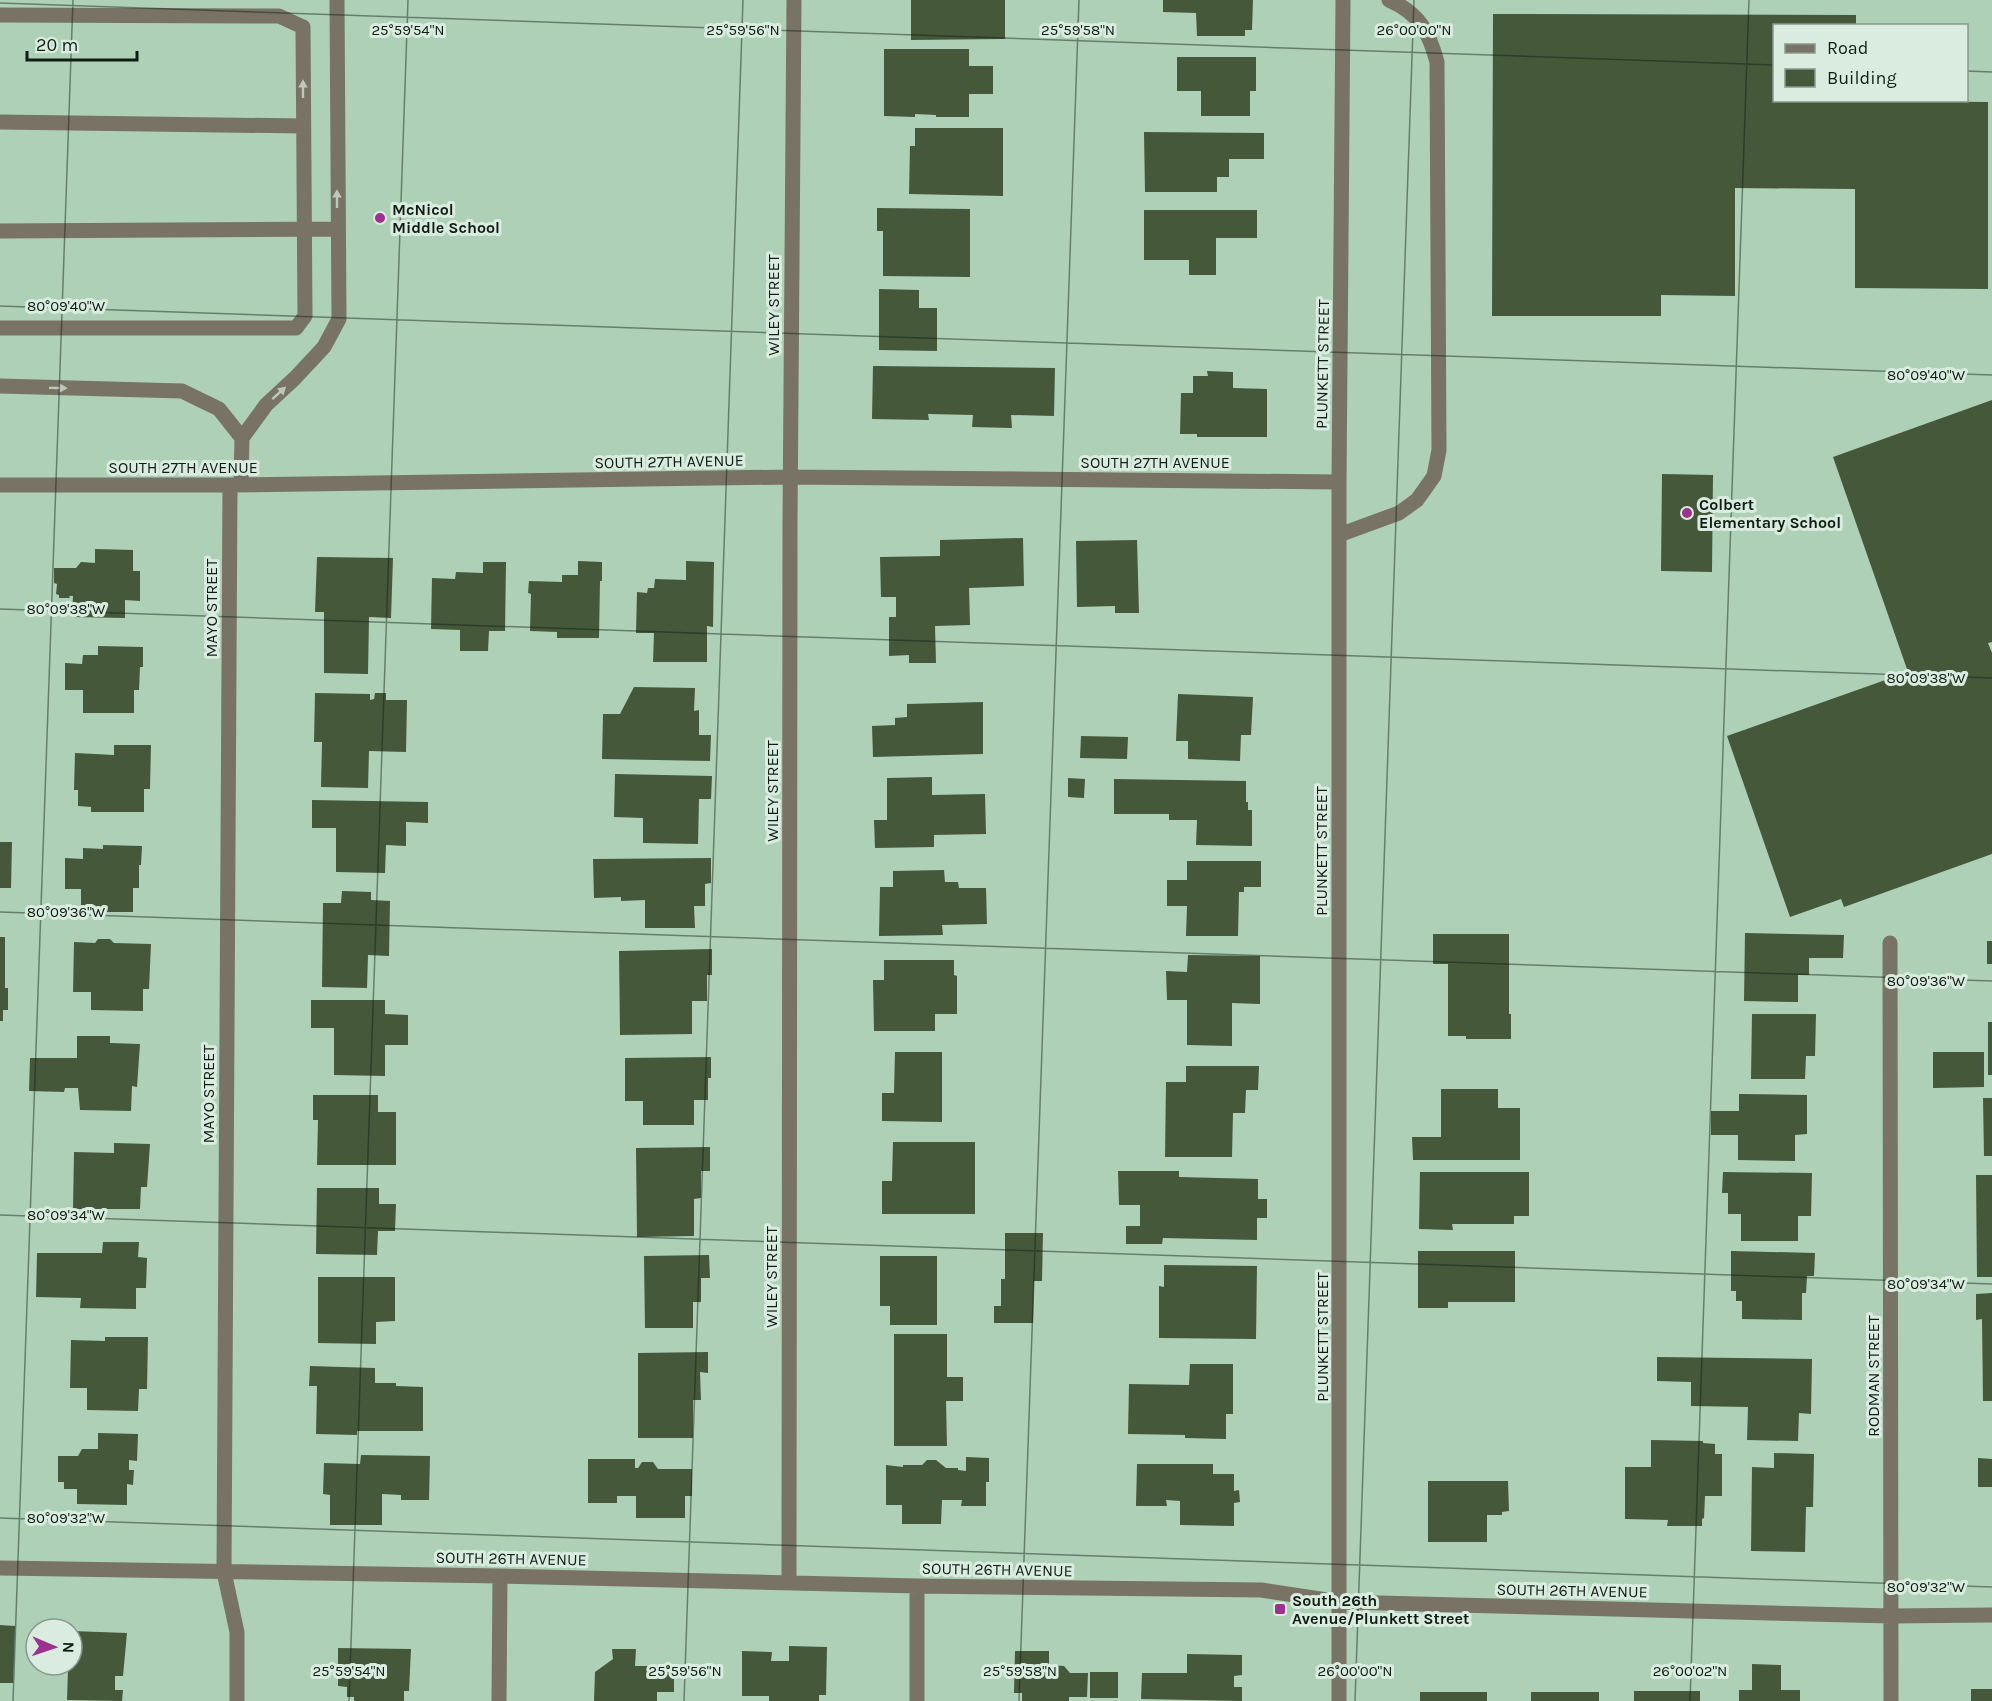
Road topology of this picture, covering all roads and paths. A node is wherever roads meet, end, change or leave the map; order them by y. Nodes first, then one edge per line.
1 (337, 0) edge
2 (794, 0) edge
3 (1343, 0) edge
4 (1389, 0) edge
5 (0, 15) edge
6 (0, 122) edge
7 (303, 126) junction
8 (337, 229) junction
9 (305, 230) junction
10 (0, 231) edge
11 (0, 328) edge
12 (0, 386) edge
13 (242, 438) junction
14 (790, 477) junction
15 (1339, 482) junction
16 (0, 485) edge
17 (236, 485) junction
18 (1339, 535) junction
19 (1890, 943) dead end
20 (0, 1568) edge
21 (224, 1572) junction
22 (500, 1576) junction
23 (789, 1582) junction
24 (918, 1586) junction
25 (1340, 1602) junction
26 (1992, 1615) edge
27 (1891, 1616) junction
28 (237, 1701) edge
29 (499, 1701) edge
30 (917, 1701) edge
31 (1339, 1701) edge
32 (1891, 1701) edge

8 -> 1 street
2 - 14 street, WILEY STREET
3 - 15 street, PLUNKETT STREET
4 - 18 street
7 -> 5 street
6 - 7 street
7 - 9 street
8 - 9 street
13 -> 8 street
9 - 10 street
9 - 11 street
12 -> 13 street
13 - 17 street, MAYO STREET
14 - 15 street, SOUTH 27TH AVENUE
14 - 17 street, SOUTH 27TH AVENUE
14 - 23 street, WILEY STREET
15 - 18 street, PLUNKETT STREET
16 - 17 street, SOUTH 27TH AVENUE
17 - 21 street, MAYO STREET
18 - 25 street, PLUNKETT STREET
19 - 27 street, RODMAN STREET
20 - 21 street, SOUTH 26TH AVENUE
21 - 22 street, SOUTH 26TH AVENUE
21 - 28 street, MAYO STREET
22 - 23 street, SOUTH 26TH AVENUE
22 - 29 street
23 - 24 street, SOUTH 26TH AVENUE
24 - 25 street, SOUTH 26TH AVENUE
24 - 30 street
25 - 27 street, SOUTH 26TH AVENUE
25 - 31 street, PLUNKETT STREET
26 - 27 street, SOUTH 26TH AVENUE
27 - 32 street, RODMAN STREET

